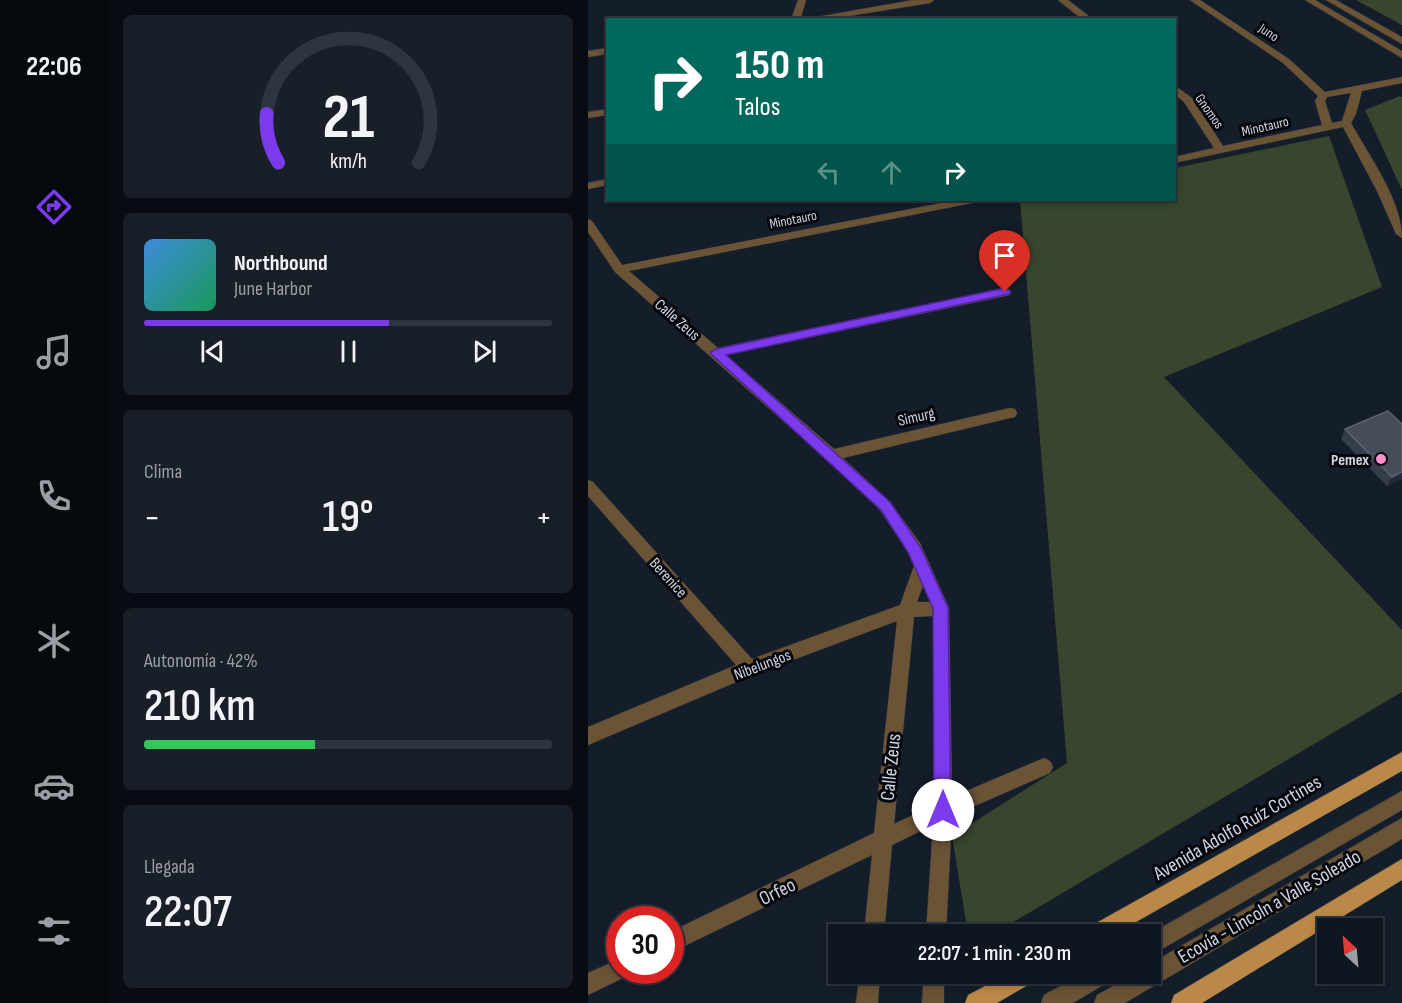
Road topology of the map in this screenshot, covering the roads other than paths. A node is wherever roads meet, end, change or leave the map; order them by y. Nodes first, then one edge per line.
1 (802, 0) edge
2 (930, 0) edge
3 (1062, 0) edge
4 (1194, 0) edge
5 (1309, 0) edge
6 (1330, 0) edge
7 (919, 1) edge
8 (796, 18) edge
9 (816, 18) edge
10 (1087, 18) edge
11 (1402, 42) edge
12 (606, 51) edge
13 (588, 54) edge
14 (1402, 56) edge
15 (1402, 80) edge
16 (1357, 89) junction
17 (1176, 90) edge
18 (1323, 95) junction
19 (606, 112) edge
20 (588, 115) edge
21 (1346, 123) junction
22 (1328, 127) junction
23 (1221, 151) junction
24 (1176, 160) edge
25 (606, 182) edge
26 (588, 186) edge
27 (967, 201) edge
28 (588, 223) edge
29 (1402, 234) edge
30 (619, 268) junction
31 (1005, 292) dead end
32 (716, 353) junction
33 (1010, 413) dead end
34 (831, 455) junction
35 (588, 486) edge
36 (922, 566) junction
37 (941, 608) junction
38 (906, 610) junction
39 (749, 668) junction
40 (588, 736) edge
41 (1402, 761) edge
42 (1044, 767) dead end
43 (1402, 800) edge
44 (943, 810) junction
45 (1402, 828) edge
46 (883, 838) junction
47 (1402, 869) edge
48 (875, 924) edge
49 (937, 924) edge
50 (1114, 924) edge
51 (684, 937) edge
52 (1161, 940) edge
53 (606, 976) edge
54 (588, 984) edge
55 (869, 984) edge
56 (934, 984) edge
57 (1010, 984) edge
58 (1085, 984) edge
59 (867, 1003) edge
60 (933, 1003) edge
61 (976, 1003) edge
62 (1052, 1003) edge
63 (1105, 1003) edge
64 (1182, 1003) edge

1 - 8 street
2 - 7 street
3 - 10 street
4 - 18 street, Juno
5 - 14 street
6 - 11 street
7 - 9 street
12 - 13 street
15 - 16 street
16 - 18 street
16 - 21 street
17 - 23 street, Gnomos
18 - 22 street
19 - 20 street
21 - 22 street
21 - 29 street
22 - 23 street, Minotauro
23 - 24 street, Minotauro
25 - 26 street
27 - 30 street, Minotauro
28 - 30 street, Calle Zeus
30 - 32 street, Calle Zeus
31 - 32 street
32 - 34 street, Calle Zeus
33 - 34 street, Simurg
34 - 36 street, Calle Zeus
35 - 39 street, Berenice
36 - 37 street, Calle Zeus
36 - 38 street, Calle Zeus
37 - 38 street, Nibelungos
37 - 44 street, Calle Zeus
38 - 39 street, Nibelungos
38 - 46 street, Calle Zeus
39 - 40 street, Nibelungos
41 - 50 main road, Avenida Adolfo Ruíz Cortines
42 - 44 street, Orfeo
43 - 52 street
44 - 46 street, Orfeo
44 - 49 street, Calle Zeus
45 - 63 street, Ecovía - Lincoln a Valle Soleado
46 - 48 street, Calle Zeus
46 - 51 street, Orfeo
47 - 64 main road
53 - 54 street
55 - 59 street
56 - 60 street
57 - 61 main road
58 - 62 street

